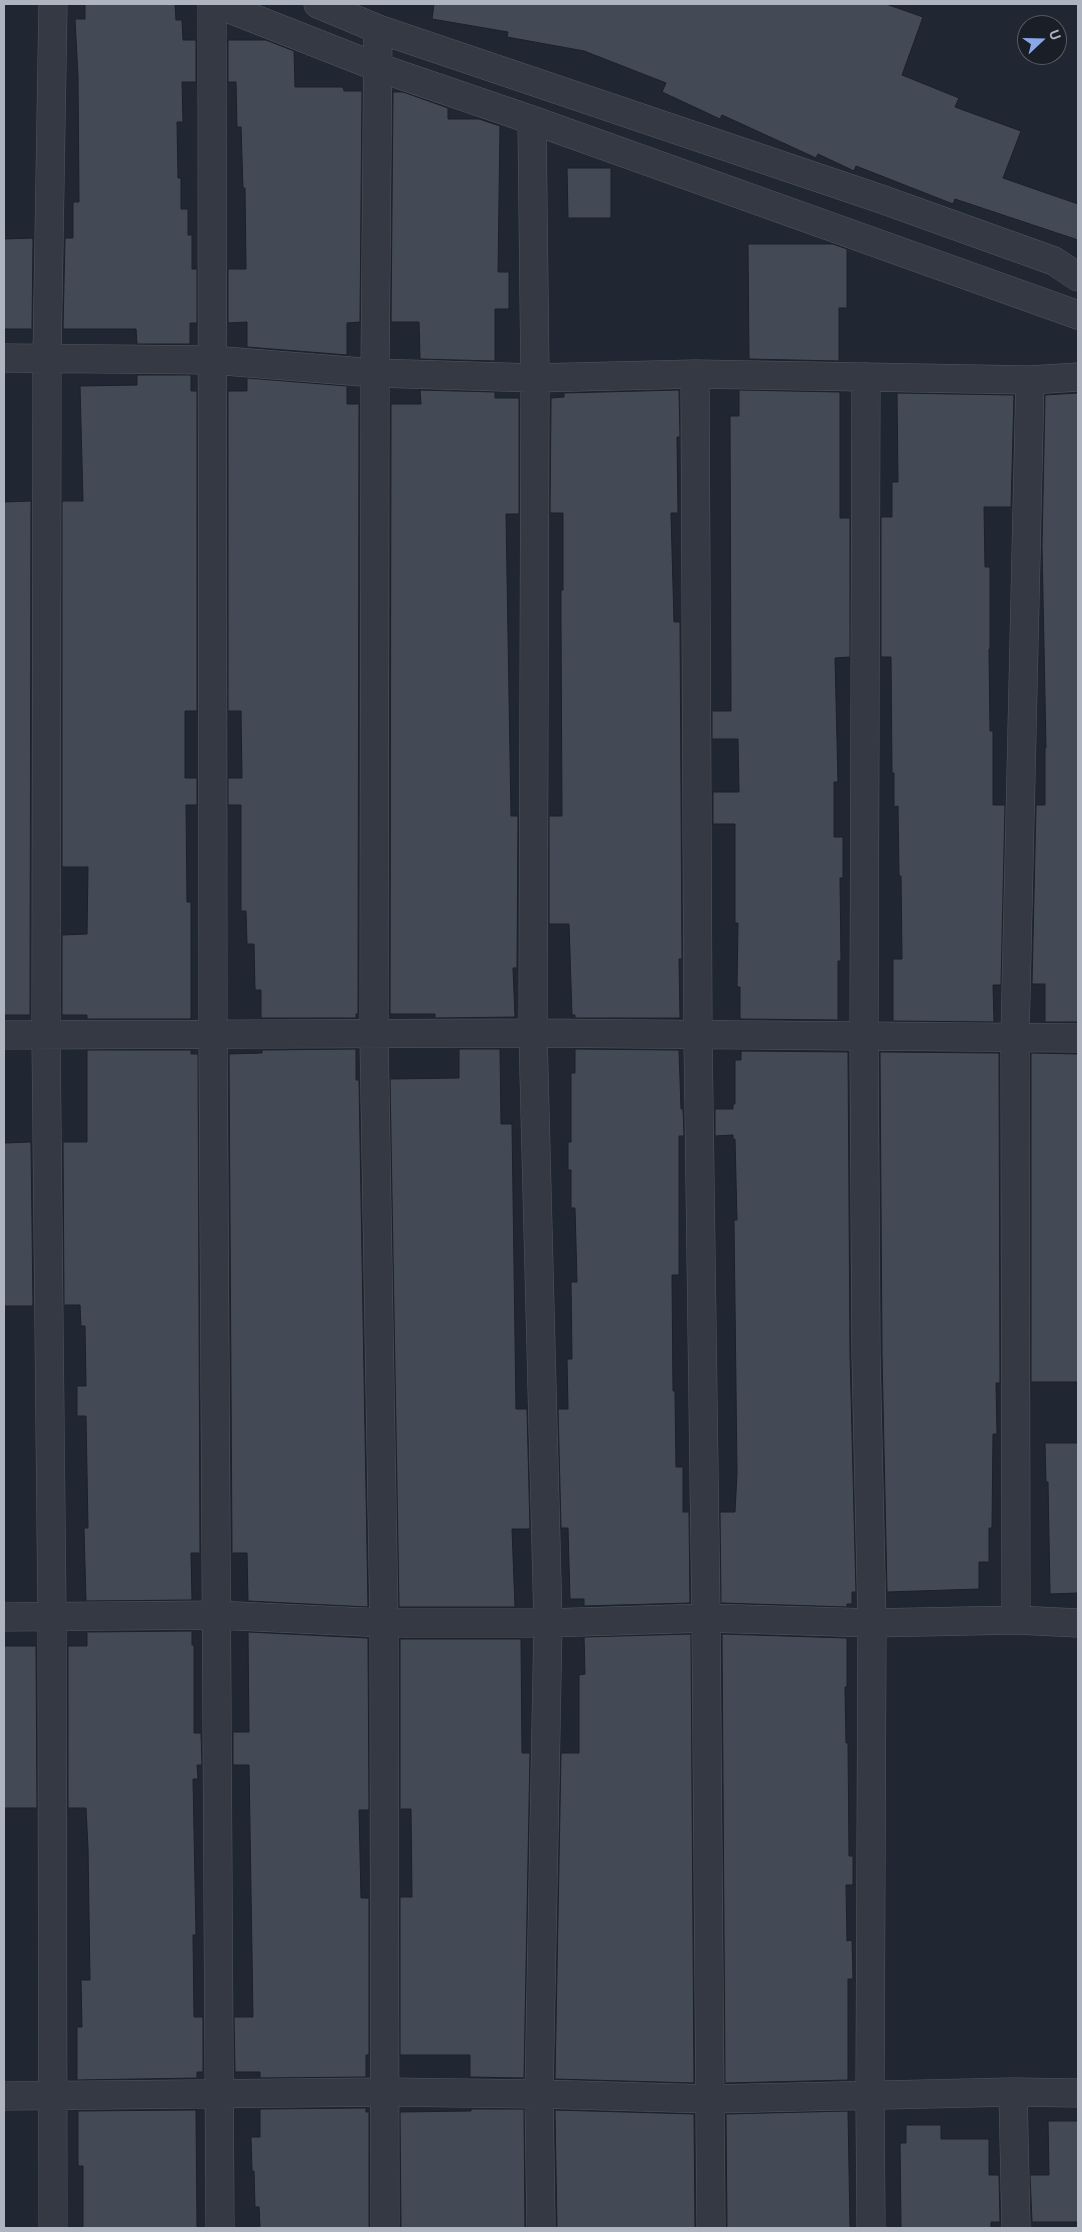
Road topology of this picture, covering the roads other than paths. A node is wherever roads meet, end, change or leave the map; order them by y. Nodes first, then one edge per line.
1 (53, 4) edge
2 (212, 4) edge
3 (217, 4) edge
4 (318, 4) edge
5 (378, 29) junction
6 (377, 67) junction
7 (532, 120) junction
8 (1078, 277) edge
9 (1078, 315) edge
10 (4, 358) edge
11 (46, 358) junction
12 (212, 360) junction
13 (375, 373) junction
14 (695, 374) junction
15 (866, 377) junction
16 (1078, 377) edge
17 (536, 378) junction
18 (1030, 380) junction
19 (213, 1033) junction
20 (533, 1033) junction
21 (46, 1034) junction
22 (4, 1035) edge
23 (374, 1035) junction
24 (698, 1036) junction
25 (864, 1037) junction
26 (1015, 1037) junction
27 (1078, 1038) edge
28 (215, 1615) junction
29 (52, 1616) junction
30 (4, 1617) edge
31 (706, 1618) junction
32 (1016, 1620) junction
33 (384, 1623) junction
34 (872, 1623) junction
35 (1078, 1623) edge
36 (548, 1624) junction
37 (220, 2092) junction
38 (384, 2092) junction
39 (1013, 2092) junction
40 (1078, 2093) edge
41 (539, 2094) junction
42 (870, 2095) junction
43 (4, 2096) edge
44 (54, 2097) junction
45 (711, 2099) junction
46 (53, 2228) edge
47 (220, 2228) edge
48 (385, 2228) edge
49 (541, 2228) edge
50 (712, 2228) edge
51 (871, 2228) edge
52 (1016, 2228) edge

1 - 11 street
2 - 12 street
3 - 6 street
4 - 5 street
5 - 6 street
5 - 8 street
6 - 7 street
6 - 13 street
7 - 9 street
7 - 17 street
10 - 11 street
11 - 12 street
11 - 21 street
12 - 13 street
12 - 19 street
13 - 17 street
13 - 23 street
14 - 15 street
14 - 17 street
14 - 24 street
15 - 18 street
15 - 25 street
16 - 18 street
17 - 20 street
18 - 26 street
19 - 21 street
19 - 23 street
19 - 28 street
20 - 23 street
20 - 24 street
20 - 36 street
21 - 22 street
21 - 29 street
23 - 33 street
24 - 25 street
24 - 31 street
25 - 26 street
25 - 34 street
26 - 27 street
26 - 32 street
28 - 29 street
28 - 33 street
28 - 37 street
29 - 30 street
29 - 44 street
31 - 34 street
31 - 36 street
31 - 45 street
32 - 34 street
32 - 35 street
33 - 36 street
33 - 38 street
34 - 42 street
36 - 41 street
37 - 38 street
37 - 44 street
37 - 47 street
38 - 41 street
38 - 48 street
39 - 40 street
39 - 42 street
39 - 52 street
41 - 45 street
41 - 49 street
42 - 45 street
42 - 51 street
43 - 44 street
44 - 46 street
45 - 50 street

